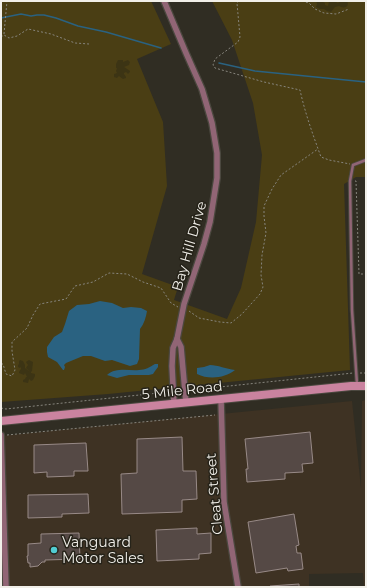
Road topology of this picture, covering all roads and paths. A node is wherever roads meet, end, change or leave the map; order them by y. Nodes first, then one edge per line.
1 (7, 1) edge
2 (164, 1) edge
3 (239, 1) edge
4 (302, 1) edge
5 (349, 8) dead end
6 (4, 35) junction
7 (1, 37) edge
8 (89, 44) dead end
9 (318, 149) junction
10 (366, 160) edge
11 (353, 165) junction
12 (350, 181) junction
13 (366, 274) edge
14 (183, 309) junction
15 (177, 338) junction
16 (1, 364) edge
17 (362, 386) edge
18 (221, 399) junction
19 (186, 403) junction
20 (174, 404) junction
21 (222, 414) junction
22 (1, 421) edge
23 (1, 436) edge
24 (6, 587) edge
25 (238, 587) edge

1 - 6 path
2 - 14 street, Bay Hill Drive
3 - 9 path
4 - 5 path
6 - 7 path
6 - 8 path
9 - 11 path
9 - 14 path
10 - 11 lane
11 - 12 lane
12 - 13 path
12 - 17 lane
14 - 15 street, Bay Hill Drive
14 - 16 path
15 - 19 street, Bay Hill Drive
15 - 20 street, Bay Hill Drive
17 - 18 street, 5 Mile Road
18 - 19 street, 5 Mile Road
18 - 21 street, Cleat Street
19 - 20 street, 5 Mile Road
20 - 22 street, 5 Mile Road
21 - 23 path
21 - 25 street, Cleat Street
23 - 24 street

